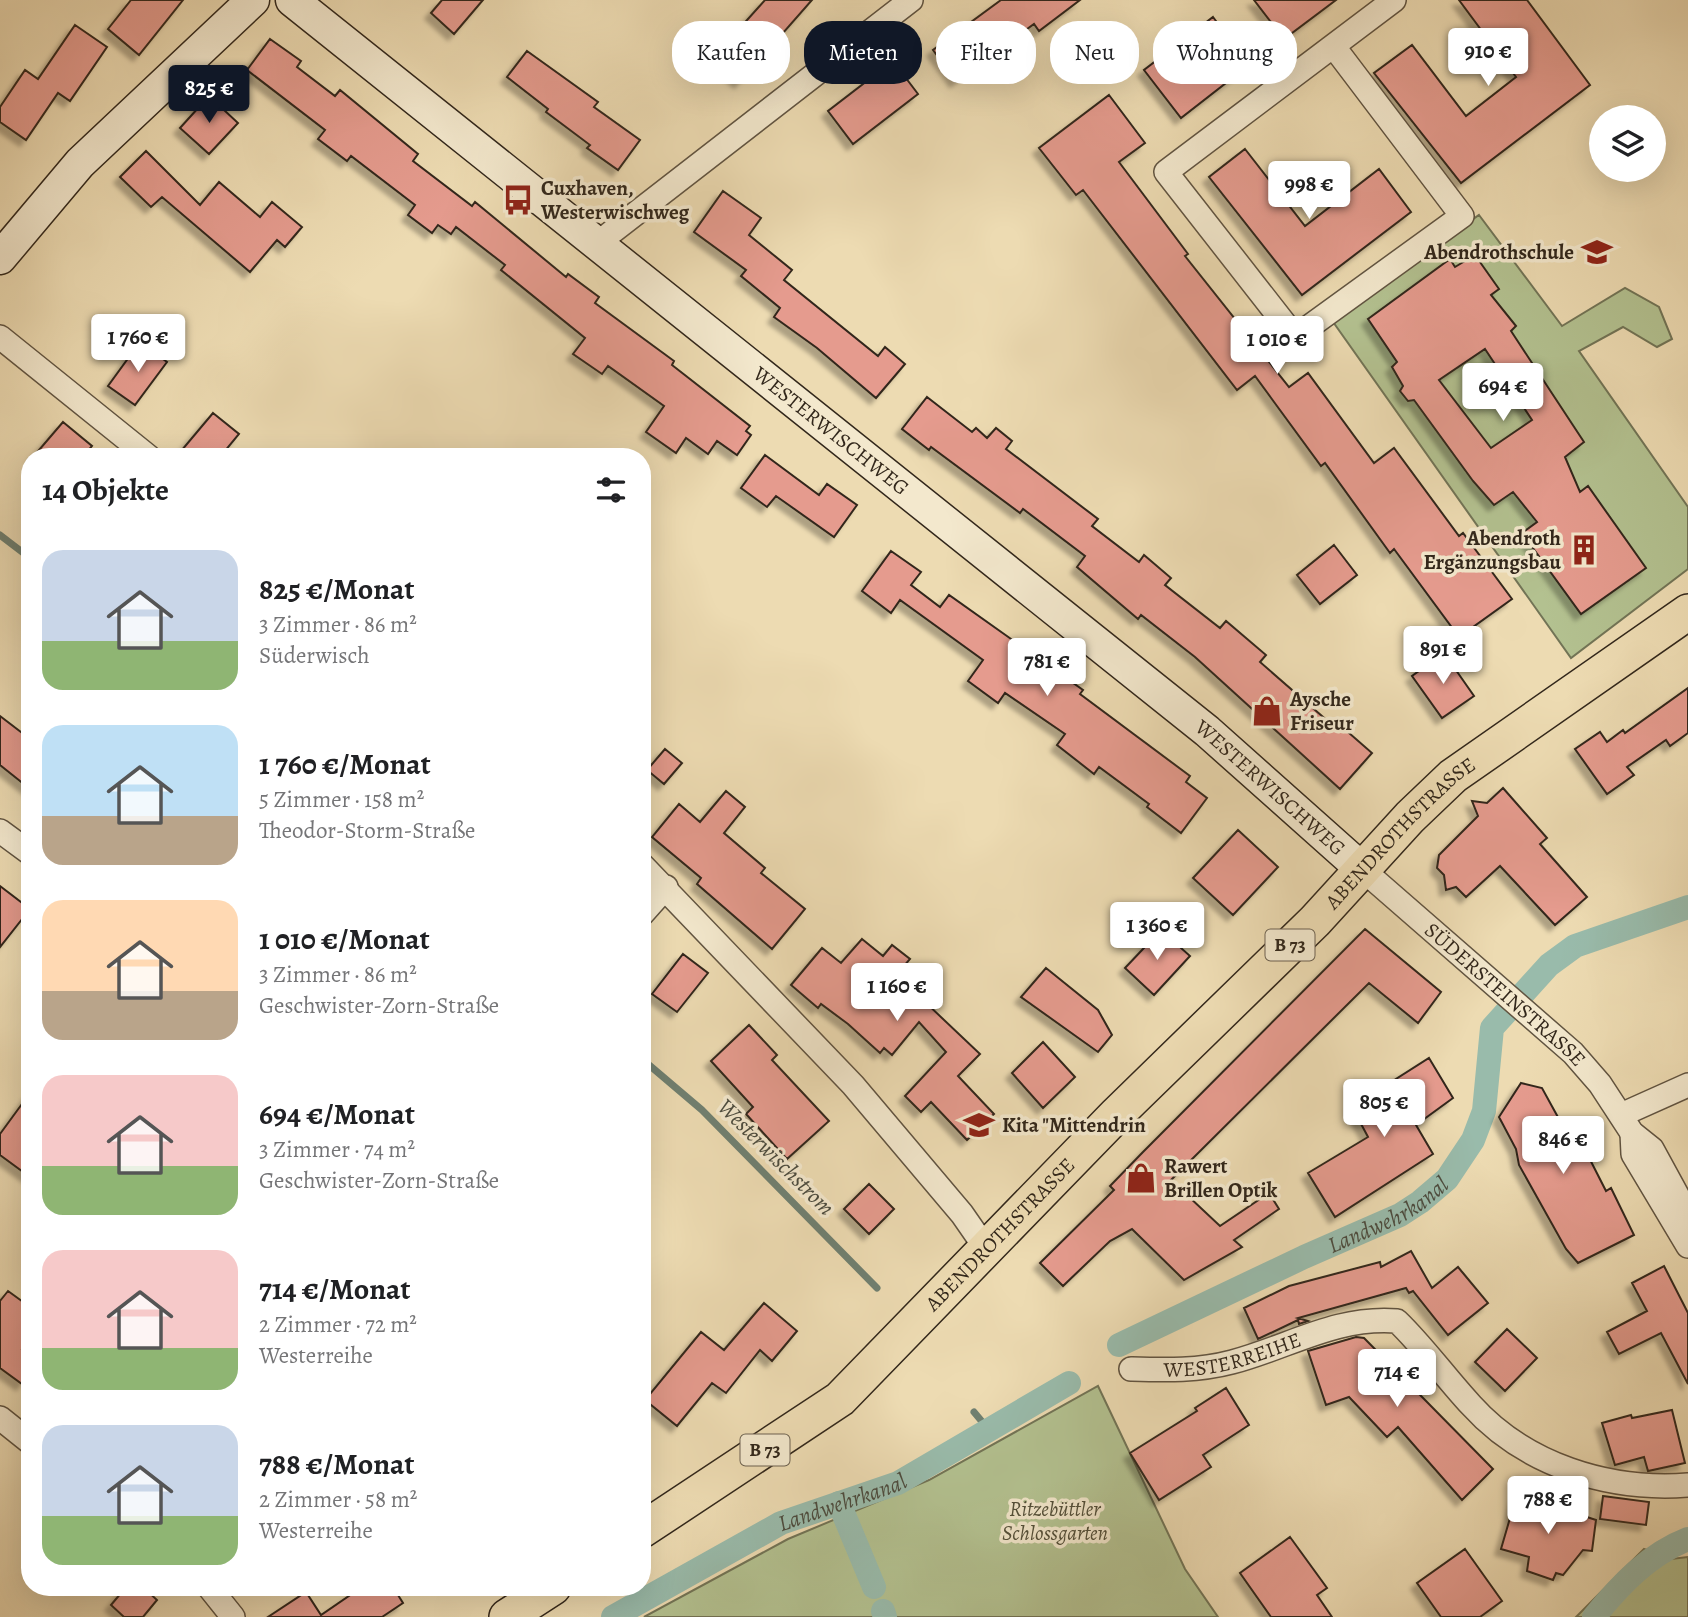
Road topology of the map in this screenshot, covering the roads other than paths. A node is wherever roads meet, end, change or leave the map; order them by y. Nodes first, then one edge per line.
1 (253, 0) edge
2 (292, 0) edge
3 (911, 0) edge
4 (1394, 0) edge
5 (1334, 47) junction
6 (599, 242) junction
7 (0, 258) edge
8 (0, 337) edge
9 (138, 448) edge
10 (1688, 612) edge
11 (0, 831) edge
12 (21, 846) edge
13 (1363, 870) junction
14 (651, 873) edge
15 (666, 887) junction
16 (651, 904) edge
17 (1688, 1085) edge
18 (1627, 1124) junction
19 (1688, 1215) edge
20 (1688, 1246) edge
21 (987, 1250) junction
22 (1131, 1369) dead end
23 (0, 1418) edge
24 (21, 1435) edge
25 (1688, 1485) edge
26 (651, 1524) edge
27 (216, 1596) edge
28 (539, 1596) edge
29 (233, 1617) edge
30 (507, 1617) edge

1 - 7 street
2 - 6 street, WESTERWISCHWEG
3 - 6 street
4 - 5 street
5 - 5 street
6 - 13 street, WESTERWISCHWEG
8 - 9 street
10 - 13 main road, ABENDROTHSTRASSE / B 73
11 - 12 street
13 - 18 street, SÜDERSTEINSTRASSE
13 - 21 main road, ABENDROTHSTRASSE / B 73
14 - 15 street
15 - 16 street
15 - 21 street
17 - 18 street
18 - 19 street, SÜDERSTEINSTRASSE
18 - 20 street, SÜDERSTEINSTRASSE
21 - 26 main road, ABENDROTHSTRASSE / B 73
22 - 25 street, WESTERREIHE
23 - 24 street
27 - 29 street
28 - 30 main road

